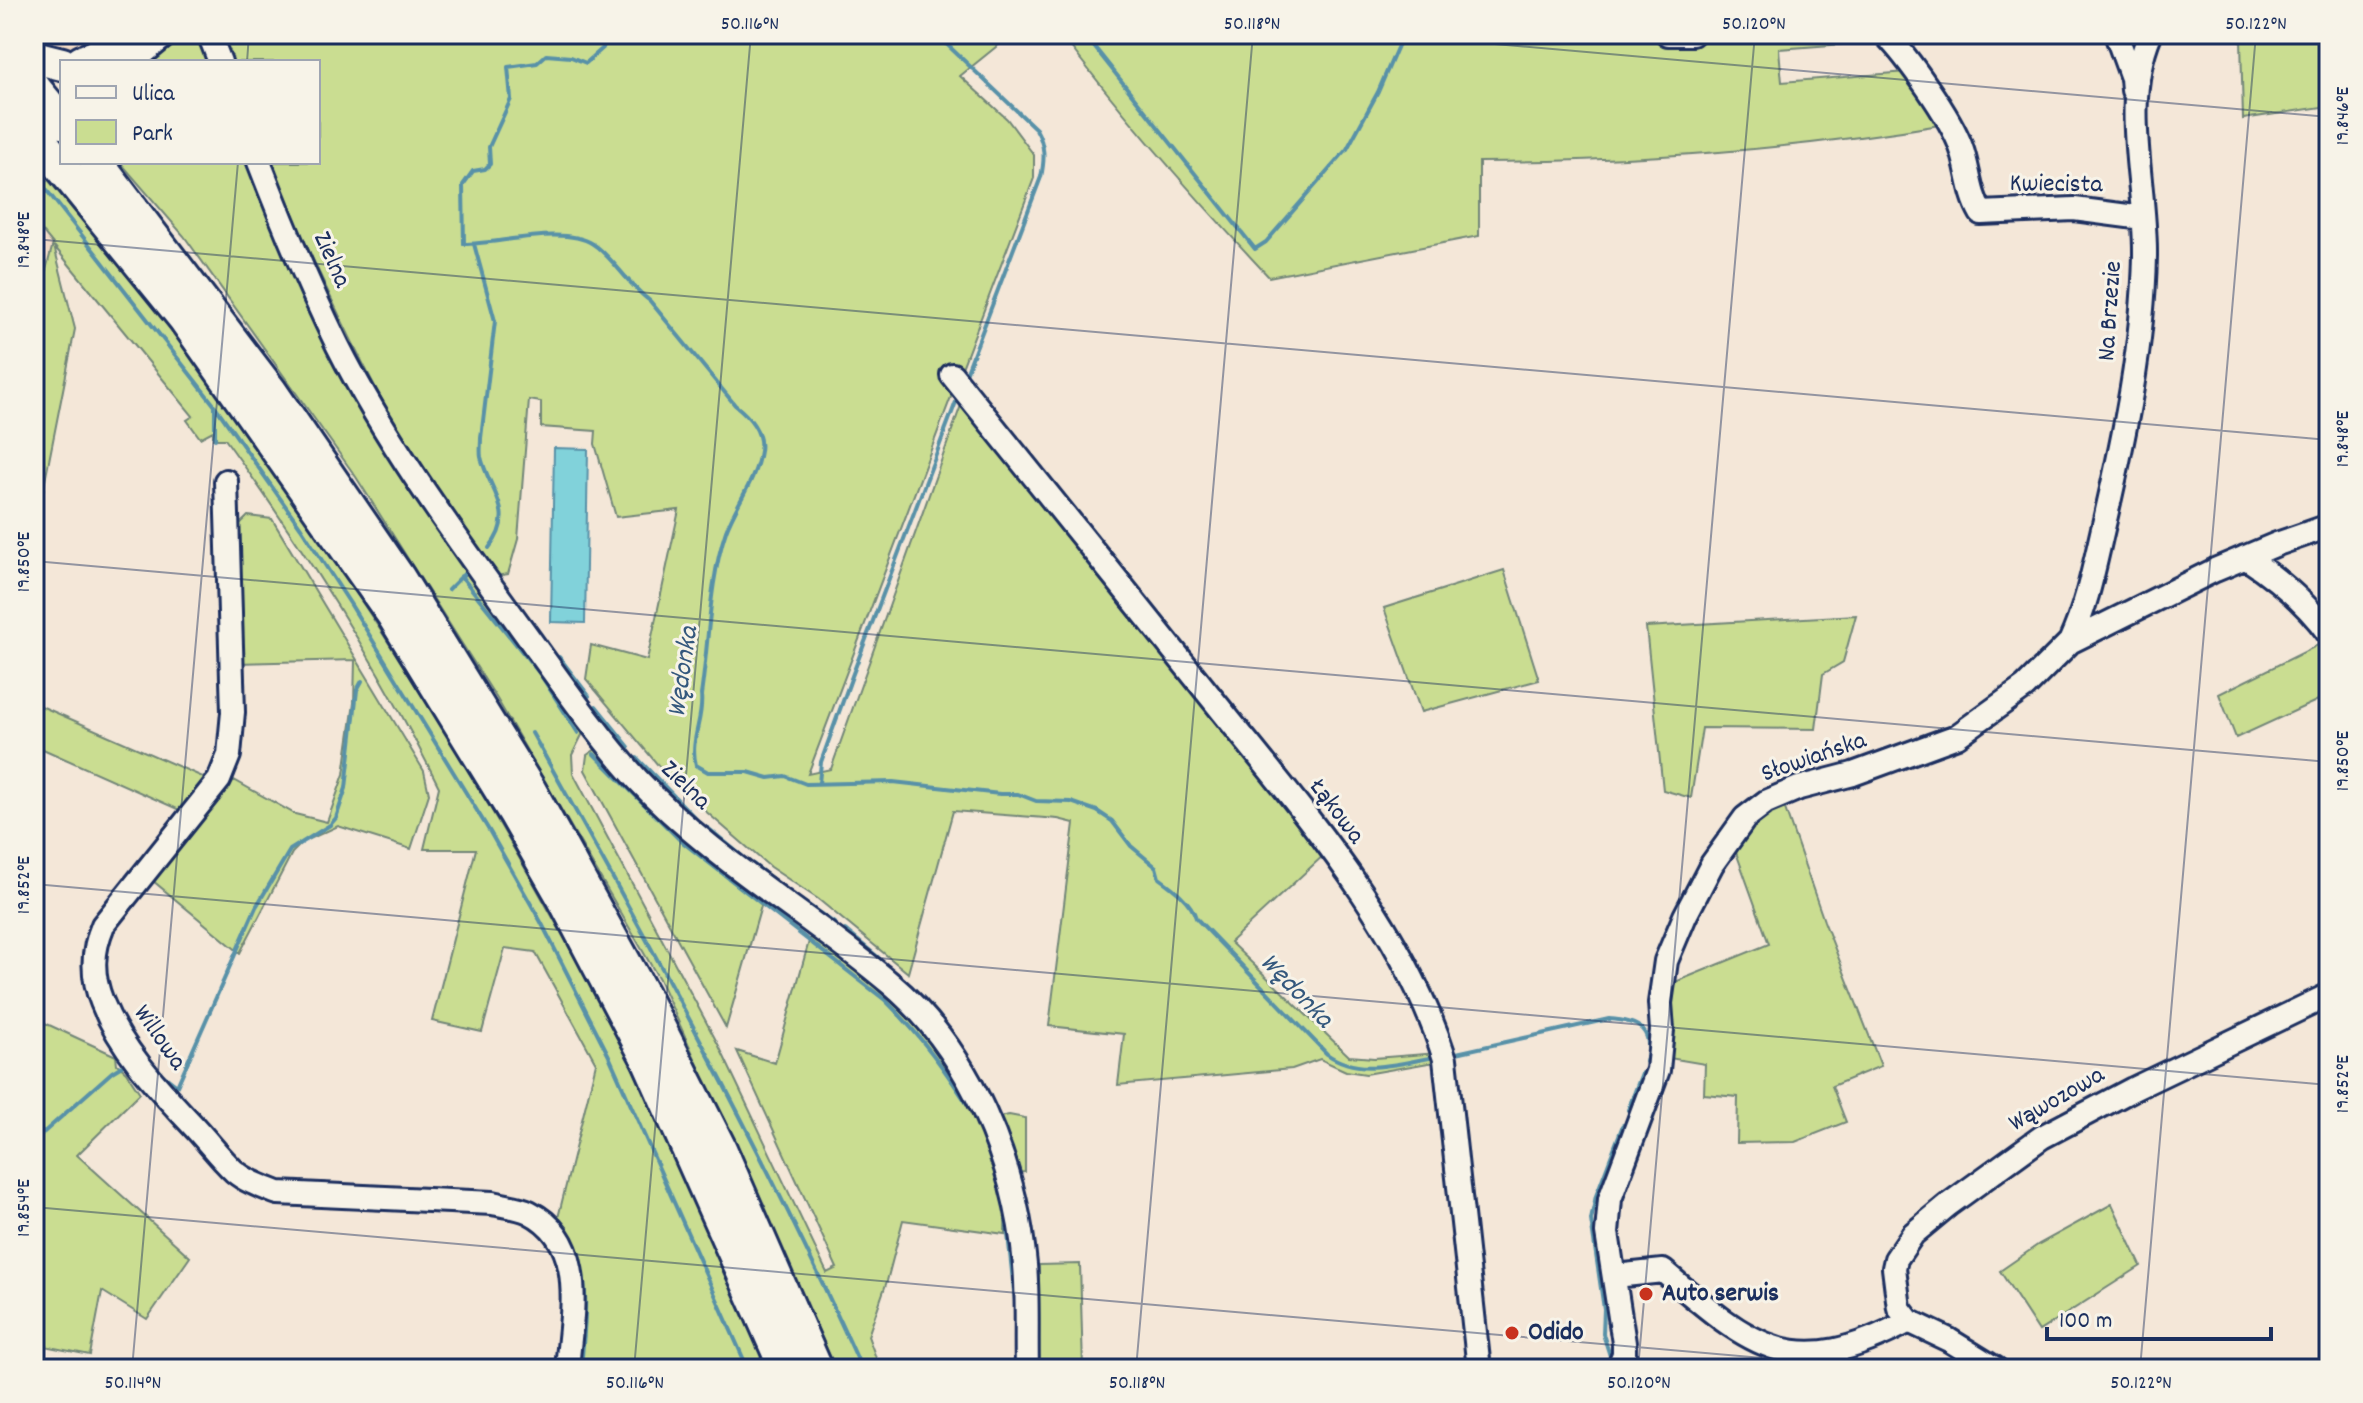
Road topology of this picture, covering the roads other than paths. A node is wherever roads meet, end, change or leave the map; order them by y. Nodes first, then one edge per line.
1 (127, 34) edge
2 (159, 34) edge
3 (209, 34) edge
4 (1668, 34) edge
5 (1692, 34) edge
6 (1885, 34) edge
7 (2116, 34) edge
8 (2150, 34) edge
9 (34, 57) edge
10 (87, 60) edge
11 (127, 60) edge
12 (219, 60) edge
13 (60, 64) edge
14 (34, 88) edge
15 (2135, 107) junction
16 (60, 120) edge
17 (34, 133) edge
18 (260, 164) edge
19 (103, 167) edge
20 (2143, 218) junction
21 (952, 375) dead end
22 (226, 481) dead end
23 (2329, 526) edge
24 (2245, 557) junction
25 (2089, 589) junction
26 (2126, 615) junction
27 (2329, 634) edge
28 (2070, 642) junction
29 (2329, 995) edge
30 (1615, 1276) junction
31 (1909, 1321) junction
32 (567, 1369) edge
33 (786, 1369) edge
34 (816, 1369) edge
35 (1027, 1369) edge
36 (1479, 1369) edge
37 (1618, 1369) edge
38 (1996, 1369) edge

1 - 10 highway
2 - 11 highway
3 - 12 street
4 - 5 street
6 - 20 street, Kwiecista
7 - 15 street
8 - 15 street, Na Brzezie
9 - 13 highway
14 - 16 highway
15 - 20 street, Na Brzezie
17 - 33 highway
18 - 35 street, Zielna
19 - 34 highway
20 - 25 street, Na Brzezie
21 - 36 street, Łąkowa
22 - 32 street, Willowa
23 - 24 street, Słowiańska
24 - 26 street, Słowiańska
24 - 27 street
25 - 26 street
25 - 28 street, Na Brzezie
26 - 28 street, Słowiańska
28 - 30 street, Słowiańska
29 - 31 street, Wąwozowa
30 - 31 street
30 - 37 street, Słowiańska
31 - 38 street

